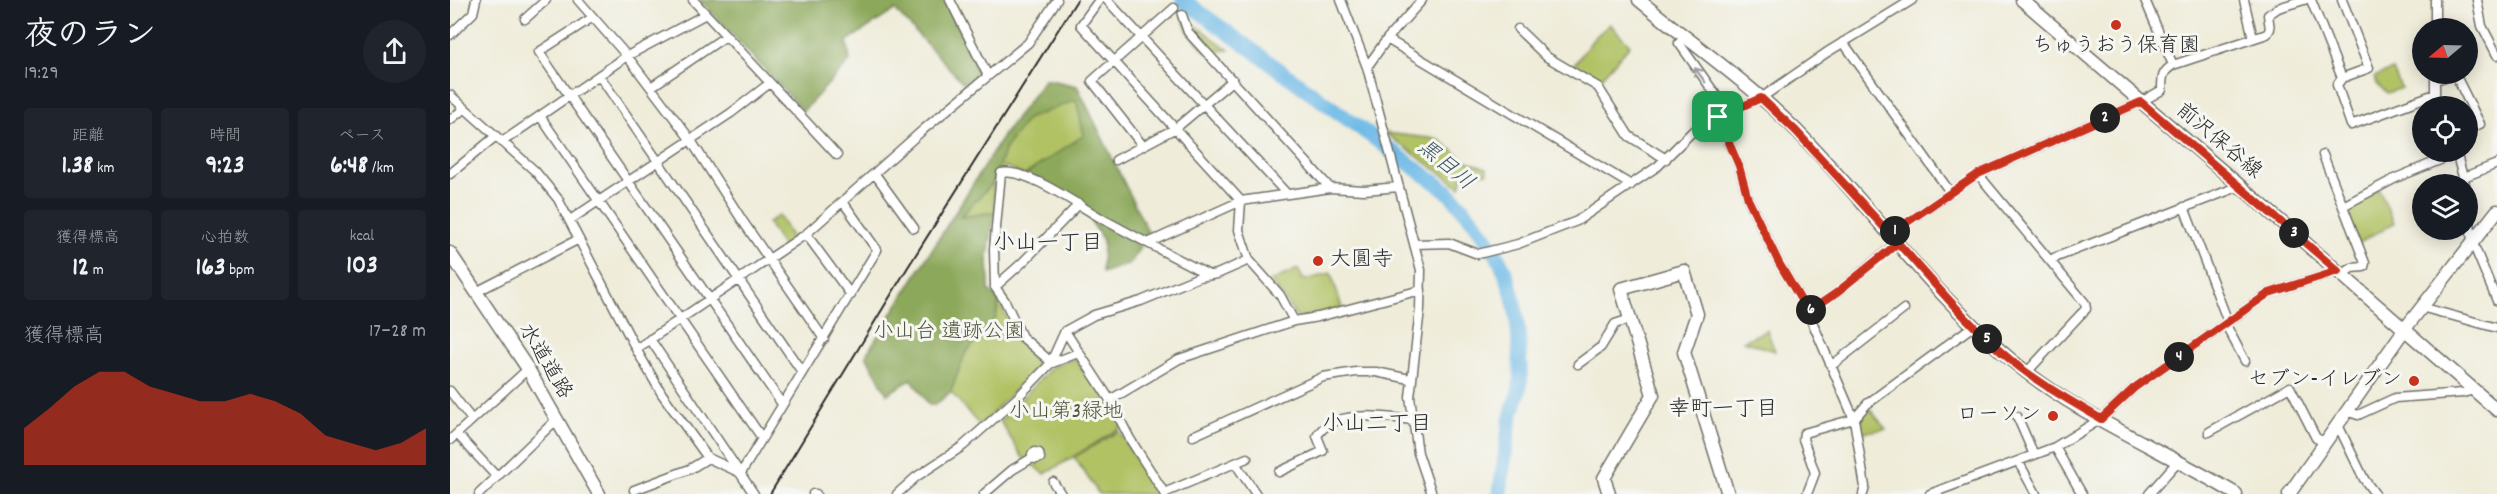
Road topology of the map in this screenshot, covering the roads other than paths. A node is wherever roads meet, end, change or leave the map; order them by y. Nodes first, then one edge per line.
1 (476, 0) edge
2 (546, 0) edge
3 (578, 0) edge
4 (693, 0) edge
5 (950, 0) edge
6 (1057, 0) edge
7 (1099, 0) edge
8 (1107, 0) edge
9 (1341, 0) edge
10 (1422, 0) edge
11 (1639, 0) edge
12 (1912, 0) edge
13 (2022, 0) edge
14 (2145, 0) edge
15 (2244, 0) edge
16 (2304, 0) edge
17 (2312, 0) edge
18 (2342, 0) edge
19 (2435, 0) edge
20 (2477, 0) edge
21 (1174, 8) dead end
22 (706, 14) junction
23 (1182, 15) dead end
24 (593, 17) junction
25 (2435, 18) edge
26 (525, 19) dead end
27 (1518, 28) dead end
28 (450, 35) edge
29 (726, 36) junction
30 (1143, 37) junction
31 (1685, 37) junction
32 (2253, 38) junction
33 (1387, 39) junction
34 (1843, 42) junction
35 (2497, 55) edge
36 (627, 56) junction
37 (1116, 63) junction
38 (2173, 65) junction
39 (1367, 67) junction
40 (987, 74) junction
41 (599, 75) junction
42 (2342, 78) junction
43 (1233, 80) junction
44 (770, 83) junction
45 (2435, 84) edge
46 (651, 87) junction
47 (2435, 94) joint
48 (450, 95) edge
49 (569, 96) junction
50 (1761, 98) junction
51 (2141, 102) junction
52 (1205, 104) junction
53 (465, 108) junction
54 (1728, 112) junction
55 (540, 116) junction
56 (1718, 117) junction
57 (450, 120) edge
58 (1176, 128) junction
59 (690, 138) junction
60 (499, 139) junction
61 (1143, 146) junction
62 (837, 155) dead end
63 (2323, 155) dead end
64 (1666, 159) junction
65 (1116, 160) dead end
66 (658, 161) junction
67 (2433, 162) edge
68 (2497, 164) edge
69 (450, 174) edge
70 (875, 174) junction
71 (1978, 174) junction
72 (2478, 174) edge
73 (628, 181) junction
74 (1631, 185) junction
75 (2241, 186) junction
76 (1399, 187) junction
77 (1329, 188) junction
78 (1950, 192) junction
79 (1287, 194) junction
80 (599, 201) junction
81 (1241, 201) junction
82 (843, 202) junction
83 (1079, 204) junction
84 (2343, 206) junction
85 (2184, 207) junction
86 (2497, 211) edge
87 (570, 220) junction
88 (914, 228) dead end
89 (806, 234) junction
90 (579, 238) junction
91 (1894, 239) junction
92 (2472, 241) junction
93 (1148, 243) junction
94 (1415, 244) junction
95 (450, 253) edge
96 (768, 259) junction
97 (1249, 260) junction
98 (2049, 260) junction
99 (2339, 273) junction
100 (1209, 275) junction
101 (739, 279) junction
102 (995, 287) junction
103 (1421, 290) junction
104 (476, 292) junction
105 (850, 295) junction
106 (709, 299) junction
107 (2497, 301) edge
108 (2421, 307) junction
109 (1904, 309) dead end
110 (1808, 312) junction
111 (680, 319) junction
112 (1630, 320) junction
113 (1294, 321) junction
114 (2227, 324) junction
115 (1973, 326) junction
116 (2497, 328) edge
117 (2404, 330) junction
118 (1065, 331) junction
119 (650, 339) junction
120 (824, 339) junction
121 (636, 349) junction
122 (1078, 353) junction
123 (2245, 361) dead end
124 (1050, 363) junction
125 (1578, 364) dead end
126 (1832, 366) junction
127 (528, 369) junction
128 (802, 372) junction
129 (2027, 372) junction
130 (1410, 379) junction
131 (2474, 390) junction
132 (450, 391) edge
133 (1110, 400) junction
134 (782, 404) junction
135 (2497, 410) edge
136 (2347, 411) junction
137 (2017, 416) dead end
138 (1854, 419) junction
139 (2101, 419) junction
140 (472, 420) junction
141 (556, 420) junction
142 (1413, 420) junction
143 (2338, 425) junction
144 (2209, 432) dead end
145 (1193, 436) dead end
146 (454, 437) edge
147 (762, 438) junction
148 (2325, 442) junction
149 (2055, 447) junction
150 (2034, 455) junction
151 (708, 458) junction
152 (1032, 458) dead end
153 (1247, 458) dead end
154 (2018, 461) junction
155 (2178, 461) junction
156 (1235, 463) junction
157 (1279, 472) dead end
158 (741, 473) junction
159 (497, 477) junction
160 (1053, 482) dead end
161 (634, 490) dead end
162 (901, 493) edge
163 (1165, 493) edge
164 (479, 494) edge
165 (599, 494) edge
166 (754, 494) edge
167 (984, 494) edge
168 (1061, 494) edge
169 (1256, 494) edge
170 (1432, 494) edge
171 (1609, 494) edge
172 (1728, 494) edge
173 (1807, 494) edge
174 (1863, 494) edge
175 (1930, 494) edge
176 (2036, 494) edge
177 (2082, 494) edge
178 (2149, 494) edge
179 (2236, 494) edge
180 (2289, 494) edge
181 (2375, 494) edge

1 - 28 street
2 - 26 street
3 - 24 street
4 - 22 street
5 - 40 street
6 - 40 street
7 - 37 street
8 - 30 street
9 - 39 street
10 - 33 street
11 - 31 street
12 - 34 street
13 - 51 street, 前沢保谷線
14 - 38 street
15 - 32 street
16 - 32 street
17 - 42 street
18 - 42 street
19 - 25 street
20 - 35 street
21 - 30 street
22 - 29 street
22 - 36 street
23 - 43 street
24 - 36 street
24 - 49 street
27 - 64 street
29 - 44 street
29 - 46 street
30 - 37 street
30 - 52 street
31 - 50 street
54 -> 31 street
32 - 38 street
33 - 39 street
33 - 74 street
34 - 50 street
34 - 78 street
36 - 41 street
36 - 46 street
37 - 58 street
37 - 61 street
38 - 51 street
39 - 76 street
40 - 70 street
41 - 49 street
41 - 66 street
42 - 47 street
43 - 52 street
43 - 77 street
44 - 59 street
44 - 62 street
45 - 47 street
46 - 59 street
48 - 53 street
49 - 55 street
49 - 73 street
50 - 54 street
50 - 91 street
51 - 71 street
51 - 75 street, 前沢保谷線
52 - 58 street
52 - 79 street
53 - 57 street
53 - 60 street
54 - 56 street
55 - 60 street
55 - 80 street
56 - 64 street
56 - 110 street
58 - 61 street
58 - 81 street
59 - 66 street
59 - 96 street
60 - 69 street
60 - 87 street
61 - 65 street
63 - 84 street
64 - 74 street
66 - 73 street
66 - 101 street
67 - 84 street
68 - 72 street
70 - 82 street
70 - 88 street
71 - 78 street
71 - 98 street
73 - 80 street
73 - 106 street
74 - 94 street
75 - 85 street
75 - 99 street, 前沢保谷線
76 - 77 street
76 - 94 street
77 - 79 street
78 - 91 street
79 - 81 street
80 - 87 street
80 - 111 street
81 - 93 street
81 - 97 street
82 - 89 street
82 - 105 street
83 - 93 street
83 - 102 street
83 - 102 street
84 - 99 street
85 - 98 street
85 - 114 street
86 - 92 street
87 - 90 street
89 - 96 street
89 - 105 street
90 - 104 street
90 - 121 street
91 - 110 street
91 - 115 street
92 - 107 street
92 - 108 street
93 - 100 street
94 - 103 street
95 - 104 street, 水道道路
96 - 101 street
96 - 120 street
97 - 100 street
97 - 113 street
98 - 129 street
99 - 114 street
99 - 117 street, 前沢保谷線
100 - 118 street
101 - 106 street
101 - 128 street
102 - 124 street
103 - 113 street
103 - 130 street
104 - 127 street, 水道道路
105 - 120 street
106 - 111 street
106 - 134 street
108 - 116 street
108 - 117 street
109 - 126 street
110 - 126 street
111 - 119 street
111 - 147 street
112 - 125 street
112 - 171 street
112 - 172 street
113 - 133 street
114 - 123 street
114 - 139 street
115 - 129 street
115 - 138 street
117 - 131 street, 前沢保谷線
117 - 136 street
118 - 122 street
118 - 124 street
119 - 121 street
119 - 158 street
120 - 128 street
121 - 151 street
122 - 124 street
122 - 133 street
124 - 162 street
126 - 138 street
127 - 140 street
127 - 141 street, 水道道路
128 - 134 street
129 - 139 street
130 - 142 street
130 - 145 street
131 - 135 street, 前沢保谷線
131 - 136 street
132 - 140 street
133 - 163 street
134 - 147 street
136 - 143 street
137 - 150 street
138 - 173 street
138 - 174 street
139 - 149 street
139 - 155 street
140 - 146 street
141 - 159 street
141 - 165 street, 水道道路
142 - 157 street
142 - 170 street
143 - 148 street
143 - 181 street
144 - 148 street
146 - 159 street
147 - 158 street
148 - 180 street
149 - 150 street
149 - 177 street
150 - 154 street
151 - 158 street
151 - 161 street
152 - 167 street
153 - 156 street
154 - 175 street
154 - 176 street
155 - 178 street
155 - 179 street
156 - 163 street
156 - 169 street
158 - 166 street
159 - 164 street
160 - 168 street

